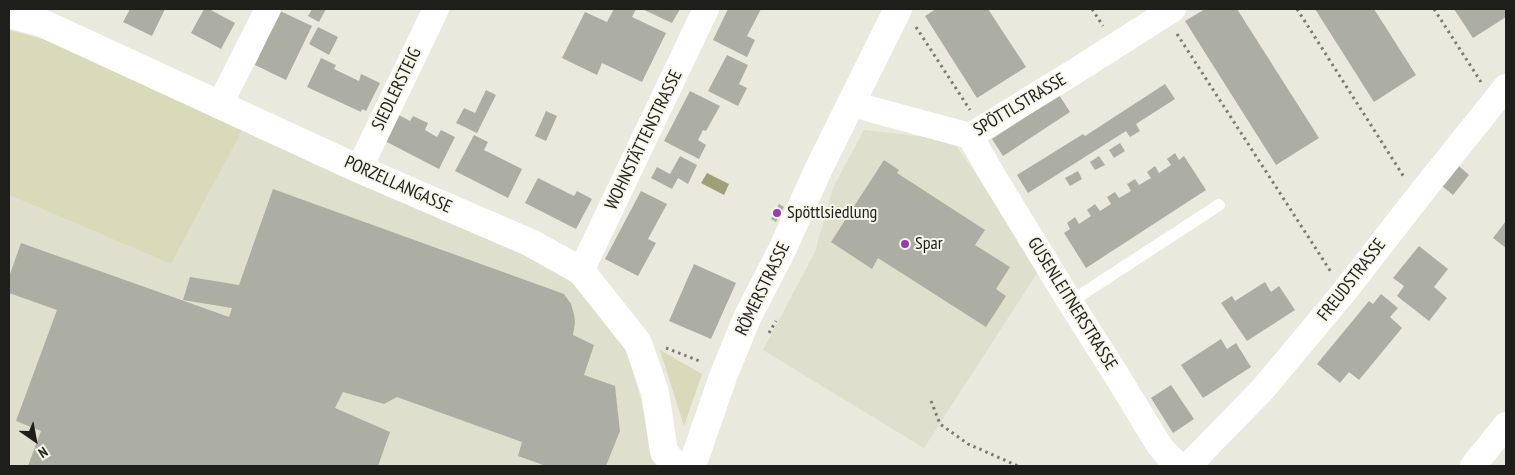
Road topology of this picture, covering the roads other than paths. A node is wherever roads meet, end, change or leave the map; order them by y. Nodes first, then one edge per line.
1 (268, 9) edge
2 (436, 9) edge
3 (706, 9) edge
4 (1169, 12) edge
5 (9, 14) edge
6 (906, 17) edge
7 (1500, 94) edge
8 (852, 103) junction
9 (219, 106) junction
10 (976, 133) junction
11 (359, 169) junction
12 (1219, 205) dead end
13 (581, 270) junction
14 (1070, 302) junction
15 (1506, 425) edge
16 (676, 466) edge
17 (692, 466) edge
18 (1180, 466) edge
19 (1188, 466) edge
20 (1473, 466) edge

1 - 9 street
2 - 11 street, SIEDLERSTEIG
3 - 13 street, WOHNSTÄTTENSTRASSE
4 - 10 street, SPÖTTLSTRASSE
5 - 9 street, PORZELLANGASSE
6 - 8 street, RÖMERSTRASSE
7 - 19 street, FREUDSTRASSE
8 - 10 street, SPÖTTLSTRASSE
8 - 17 street, RÖMERSTRASSE
9 - 11 street, PORZELLANGASSE
10 - 14 street, GUSENLEITNERSTRASSE
11 - 13 street, PORZELLANGASSE
12 - 14 lane
13 - 16 street, PORZELLANGASSE
14 - 18 street, GUSENLEITNERSTRASSE
15 - 20 street

